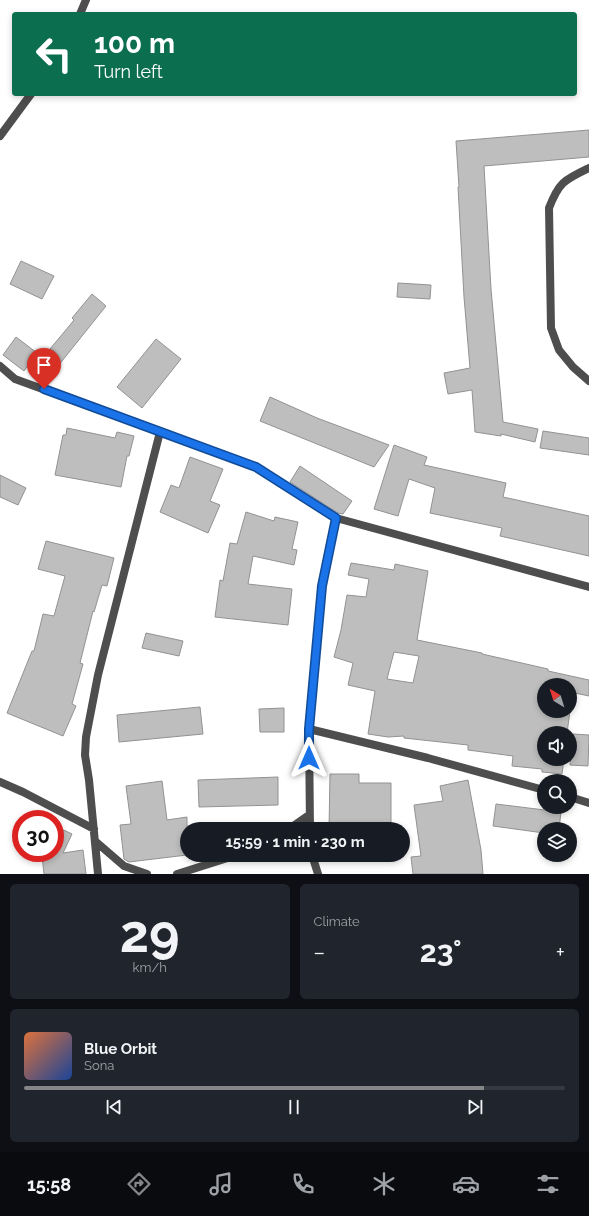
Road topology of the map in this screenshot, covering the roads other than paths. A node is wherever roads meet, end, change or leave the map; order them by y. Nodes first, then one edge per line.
1 (86, 0) edge
2 (81, 12) edge
3 (30, 96) edge
4 (0, 136) edge
5 (589, 168) edge
6 (0, 366) edge
7 (589, 382) edge
8 (160, 432) junction
9 (336, 518) junction
10 (589, 587) edge
11 (309, 729) junction
12 (0, 782) edge
13 (537, 788) edge
14 (577, 799) edge
15 (589, 802) edge
16 (309, 815) junction
17 (299, 822) edge
18 (310, 822) edge
19 (94, 829) junction
20 (95, 841) junction
21 (215, 862) edge
22 (314, 862) edge
23 (98, 874) edge
24 (147, 874) edge
25 (177, 874) edge
26 (318, 874) edge

1 - 2 street
3 - 4 street
5 - 7 street
6 - 8 street
8 - 9 street
8 - 19 street
9 - 10 street
9 - 11 street
11 - 13 street
11 - 16 street
12 - 19 street
14 - 15 street
16 - 17 street
16 - 18 street
19 - 20 street
20 - 23 street
20 - 24 street
21 - 25 street
22 - 26 street

